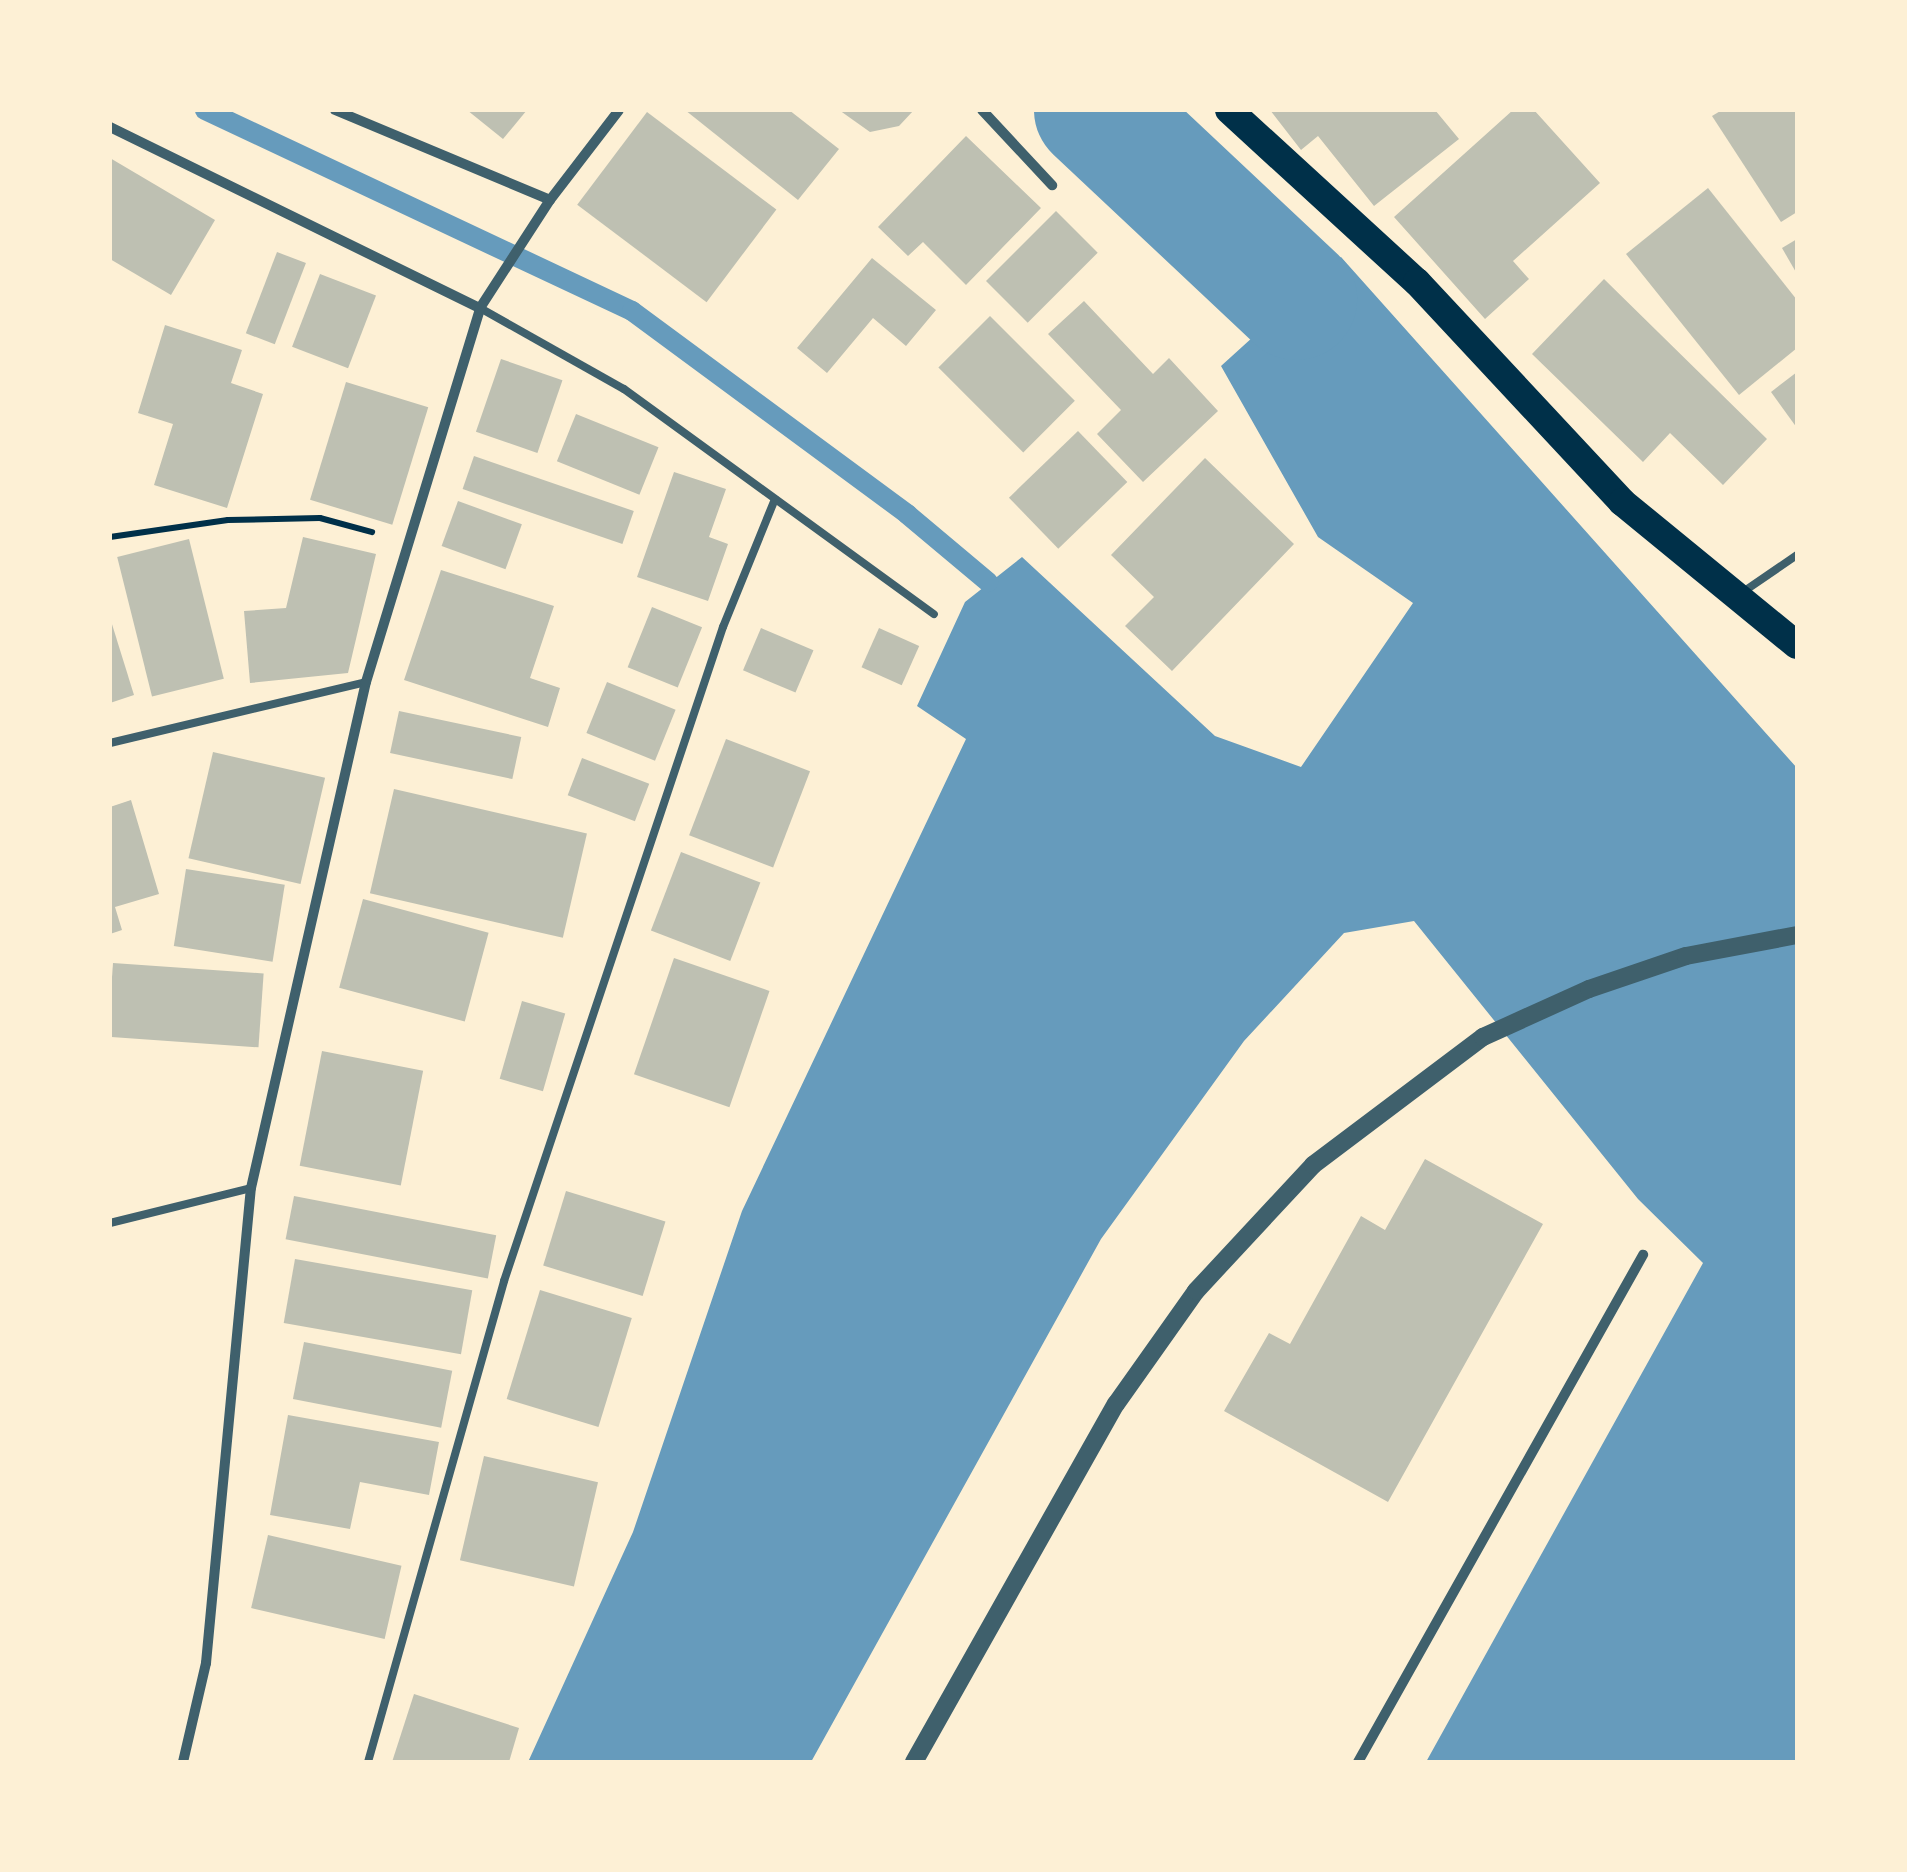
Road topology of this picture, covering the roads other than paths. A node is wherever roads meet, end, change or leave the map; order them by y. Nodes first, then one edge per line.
1 (334, 110) edge
2 (620, 110) edge
3 (982, 110) edge
4 (1229, 110) edge
5 (110, 128) edge
6 (1052, 185) dead end
7 (550, 200) junction
8 (480, 308) junction
9 (775, 499) junction
10 (1797, 555) edge
11 (1736, 596) junction
12 (934, 614) dead end
13 (1797, 645) edge
14 (366, 682) junction
15 (110, 743) edge
16 (1797, 935) edge
17 (250, 1188) junction
18 (110, 1223) edge
19 (1642, 1255) dead end
20 (183, 1762) edge
21 (368, 1762) edge
22 (914, 1762) edge
23 (1358, 1762) edge

1 - 7 street
2 - 7 street
3 - 6 street
4 - 11 highway
5 - 8 street
7 - 8 street
8 - 9 lane
8 - 14 street
9 - 12 lane
9 - 21 lane
10 - 11 lane
11 - 13 highway
14 - 15 lane
14 - 17 street
16 - 22 street
17 - 18 lane
17 - 20 street
19 - 23 street

